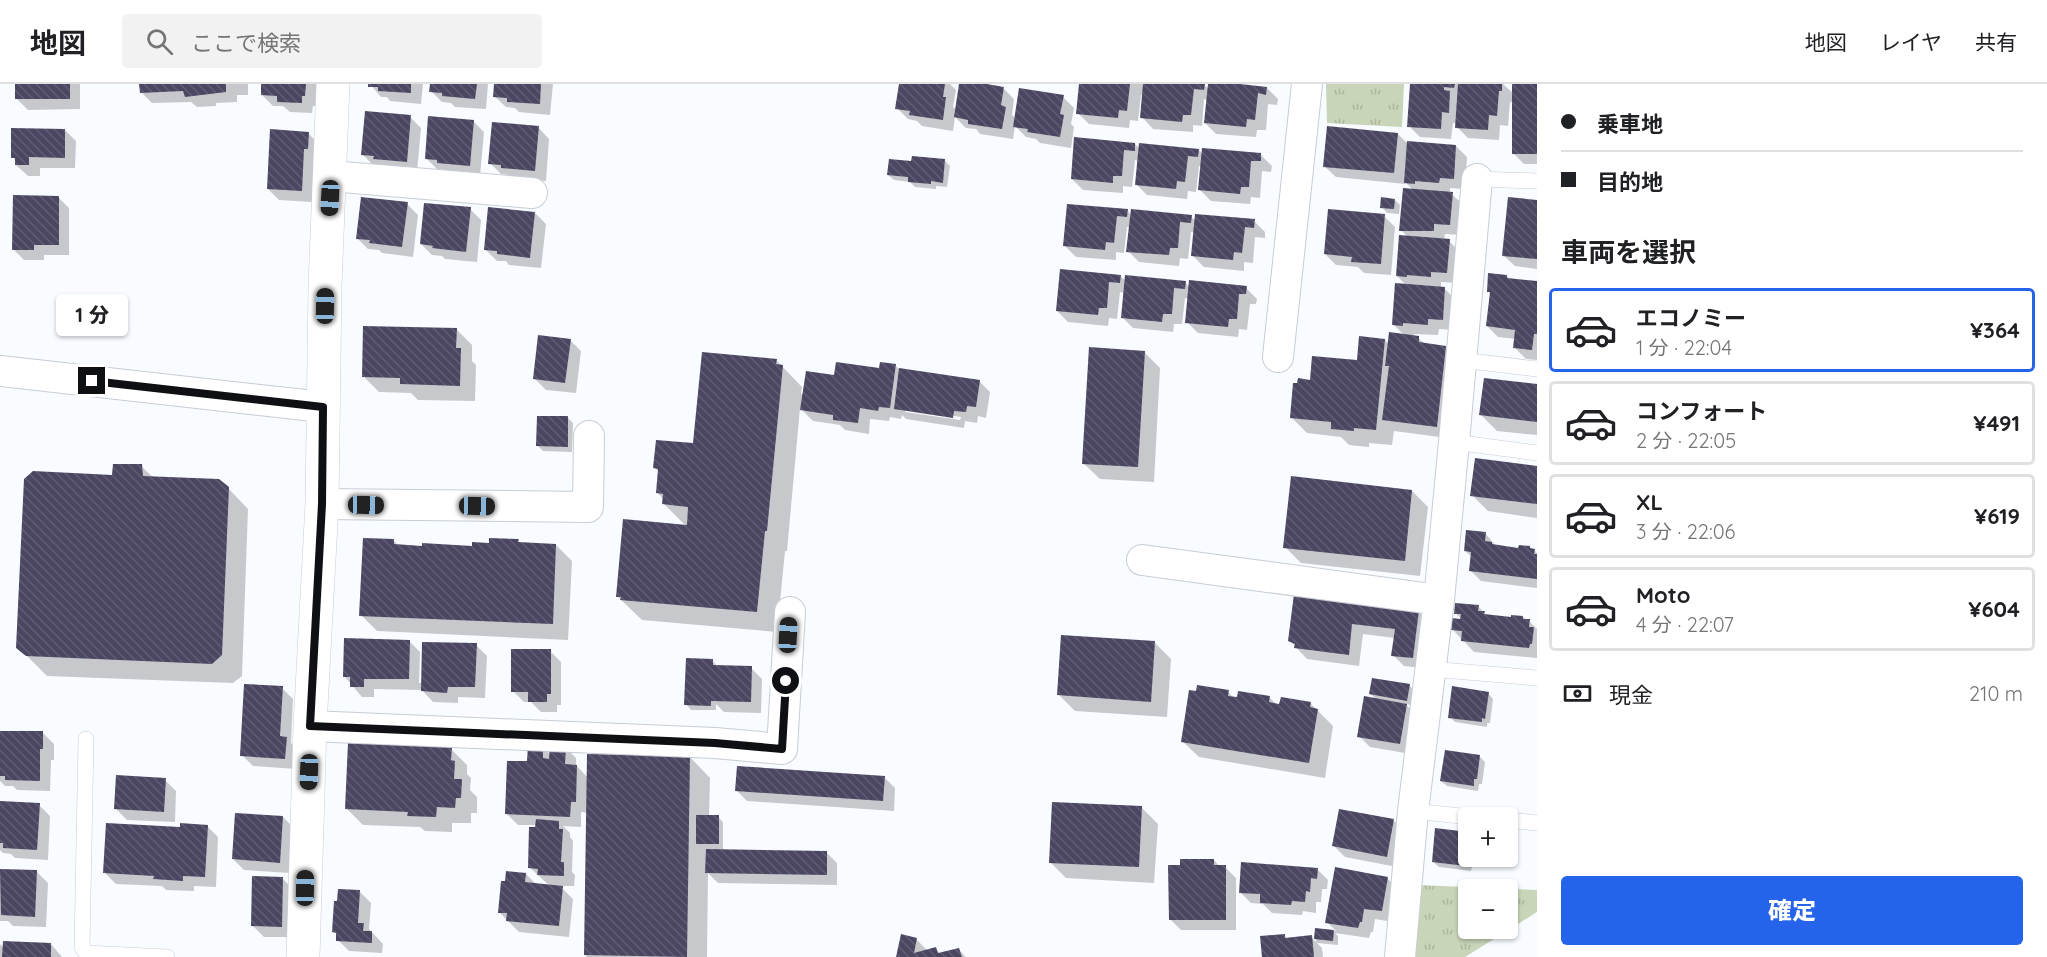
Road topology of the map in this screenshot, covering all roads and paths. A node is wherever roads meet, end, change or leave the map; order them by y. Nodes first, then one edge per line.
1 (333, 84) edge
2 (1307, 84) edge
3 (331, 176) junction
4 (1477, 179) joint
5 (1537, 182) edge
6 (532, 193) dead end
7 (1278, 357) dead end
8 (1462, 360) junction
9 (1537, 369) edge
10 (0, 371) edge
11 (323, 407) junction
12 (589, 436) dead end
13 (1454, 442) junction
14 (1537, 453) edge
15 (322, 504) junction
16 (1142, 560) dead end
17 (1438, 600) junction
18 (790, 612) dead end
19 (1430, 669) junction
20 (1537, 678) edge
21 (310, 726) junction
22 (87, 739) dead end
23 (1413, 811) junction
24 (1458, 816) edge
25 (1518, 821) edge
26 (1537, 823) edge
27 (167, 957) edge
28 (303, 957) edge
29 (1400, 957) edge

1 - 3 street
2 - 7 street
3 - 6 street
3 - 11 street
4 - 5 lane
4 - 8 street
8 - 9 lane
8 - 13 street
10 - 11 street
11 - 15 street
12 - 15 street
13 - 14 lane
13 - 17 street
15 - 21 street
16 - 17 street
17 - 19 street
18 - 21 street
19 - 20 lane
19 - 23 street
21 - 28 street
22 - 27 lane
23 - 24 lane
23 - 29 street
25 - 26 lane

